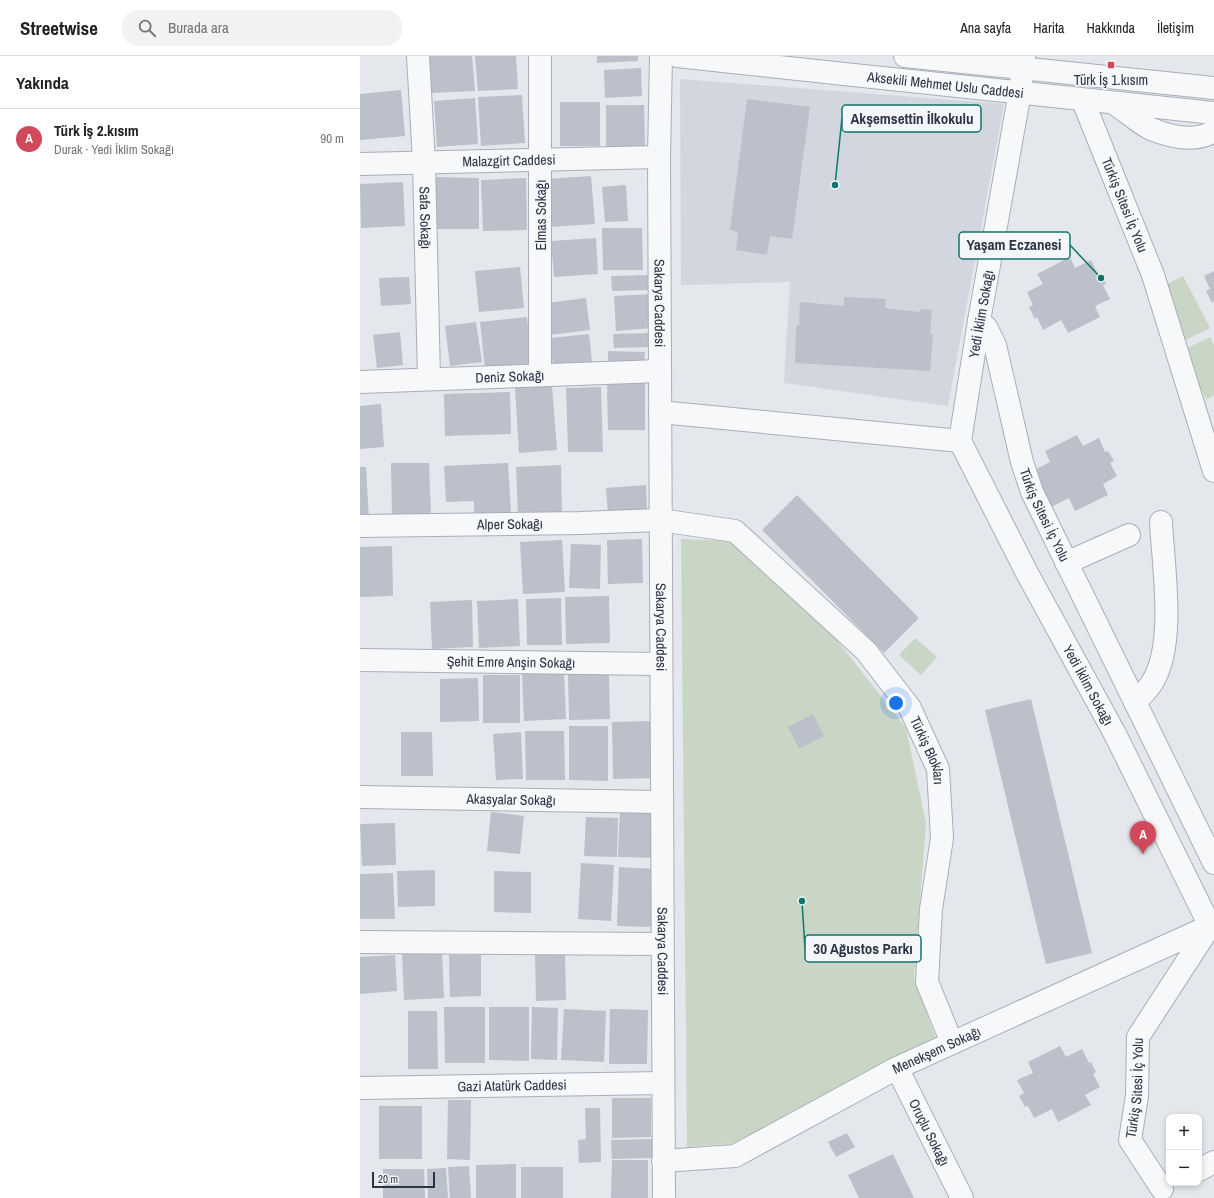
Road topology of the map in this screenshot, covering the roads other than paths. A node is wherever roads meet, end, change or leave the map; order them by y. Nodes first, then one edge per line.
1 (418, 56) edge
2 (540, 56) edge
3 (661, 56) edge
4 (677, 56) edge
5 (905, 56) edge
6 (1023, 63) edge
7 (1214, 88) edge
8 (1020, 92) junction
9 (1083, 101) junction
10 (1114, 103) junction
11 (1214, 113) edge
12 (1214, 131) edge
13 (658, 158) junction
14 (541, 160) junction
15 (424, 162) junction
16 (360, 164) edge
17 (979, 320) junction
18 (660, 371) junction
19 (540, 374) junction
20 (429, 379) junction
21 (360, 382) edge
22 (660, 412) junction
23 (960, 441) junction
24 (1214, 471) edge
25 (660, 520) junction
26 (1161, 522) dead end
27 (360, 526) edge
28 (1129, 535) dead end
29 (1066, 563) junction
30 (360, 660) edge
31 (661, 664) junction
32 (1135, 702) junction
33 (360, 797) edge
34 (662, 802) junction
35 (1214, 863) edge
36 (1212, 927) edge
37 (360, 942) edge
38 (662, 944) junction
39 (952, 1043) junction
40 (896, 1068) junction
41 (663, 1083) junction
42 (360, 1088) edge
43 (664, 1161) junction
44 (1214, 1162) edge
45 (1202, 1168) edge
46 (1167, 1190) edge
47 (664, 1198) edge
48 (962, 1198) edge

1 - 15 street, Safa Sokağı
2 - 14 street, Elmas Sokağı
3 - 13 street, Sakarya Caddesi
4 - 8 street, Aksekili Mehmet Uslu Caddesi
5 - 6 street, Aksekili Mehmet Uslu Caddesi
6 - 7 street, Aksekili Mehmet Uslu Caddesi
6 - 8 street, Yedi İklim Sokağı
8 - 9 street, Aksekili Mehmet Uslu Caddesi
8 - 17 street, Yedi İklim Sokağı
9 - 10 street, Aksekili Mehmet Uslu Caddesi
9 - 24 street, Türkiş Sitesi İç Yolu
10 - 11 street, Aksekili Mehmet Uslu Caddesi
10 - 12 street
13 - 14 street, Malazgirt Caddesi
13 - 18 street, Sakarya Caddesi
14 - 15 street, Malazgirt Caddesi
14 - 19 street, Elmas Sokağı
15 - 16 street, Malazgirt Caddesi
15 - 20 street, Safa Sokağı
17 - 23 street, Yedi İklim Sokağı
17 - 29 street, Türkiş Sitesi İç Yolu
18 - 19 street, Deniz Sokağı
18 - 22 street, Sakarya Caddesi
19 - 20 street, Deniz Sokağı
20 - 21 street, Deniz Sokağı
22 - 23 street
22 - 25 street, Sakarya Caddesi
23 - 36 street, Yedi İklim Sokağı
25 - 27 street, Alper Sokağı
25 - 31 street, Sakarya Caddesi
25 - 39 street, Türkiş Blokları
26 - 32 street
28 - 29 street
29 - 32 street, Türkiş Sitesi İç Yolu
30 - 31 street, Şehit Emre Anşin Sokağı
31 - 34 street, Sakarya Caddesi
32 - 35 street, Türkiş Sitesi İç Yolu
33 - 34 street, Akasyalar Sokağı
34 - 38 street, Sakarya Caddesi
36 - 39 street, Menekşem Sokağı
36 - 46 street, Türkiş Sitesi İç Yolu
37 - 38 street
38 - 41 street, Sakarya Caddesi
39 - 40 street, Menekşem Sokağı
40 - 43 street, Menekşem Sokağı
40 - 48 street, Oruçlu Sokağı
41 - 42 street, Gazi Atatürk Caddesi
41 - 43 street, Sakarya Caddesi
43 - 47 street, Sakarya Caddesi
44 - 45 street

